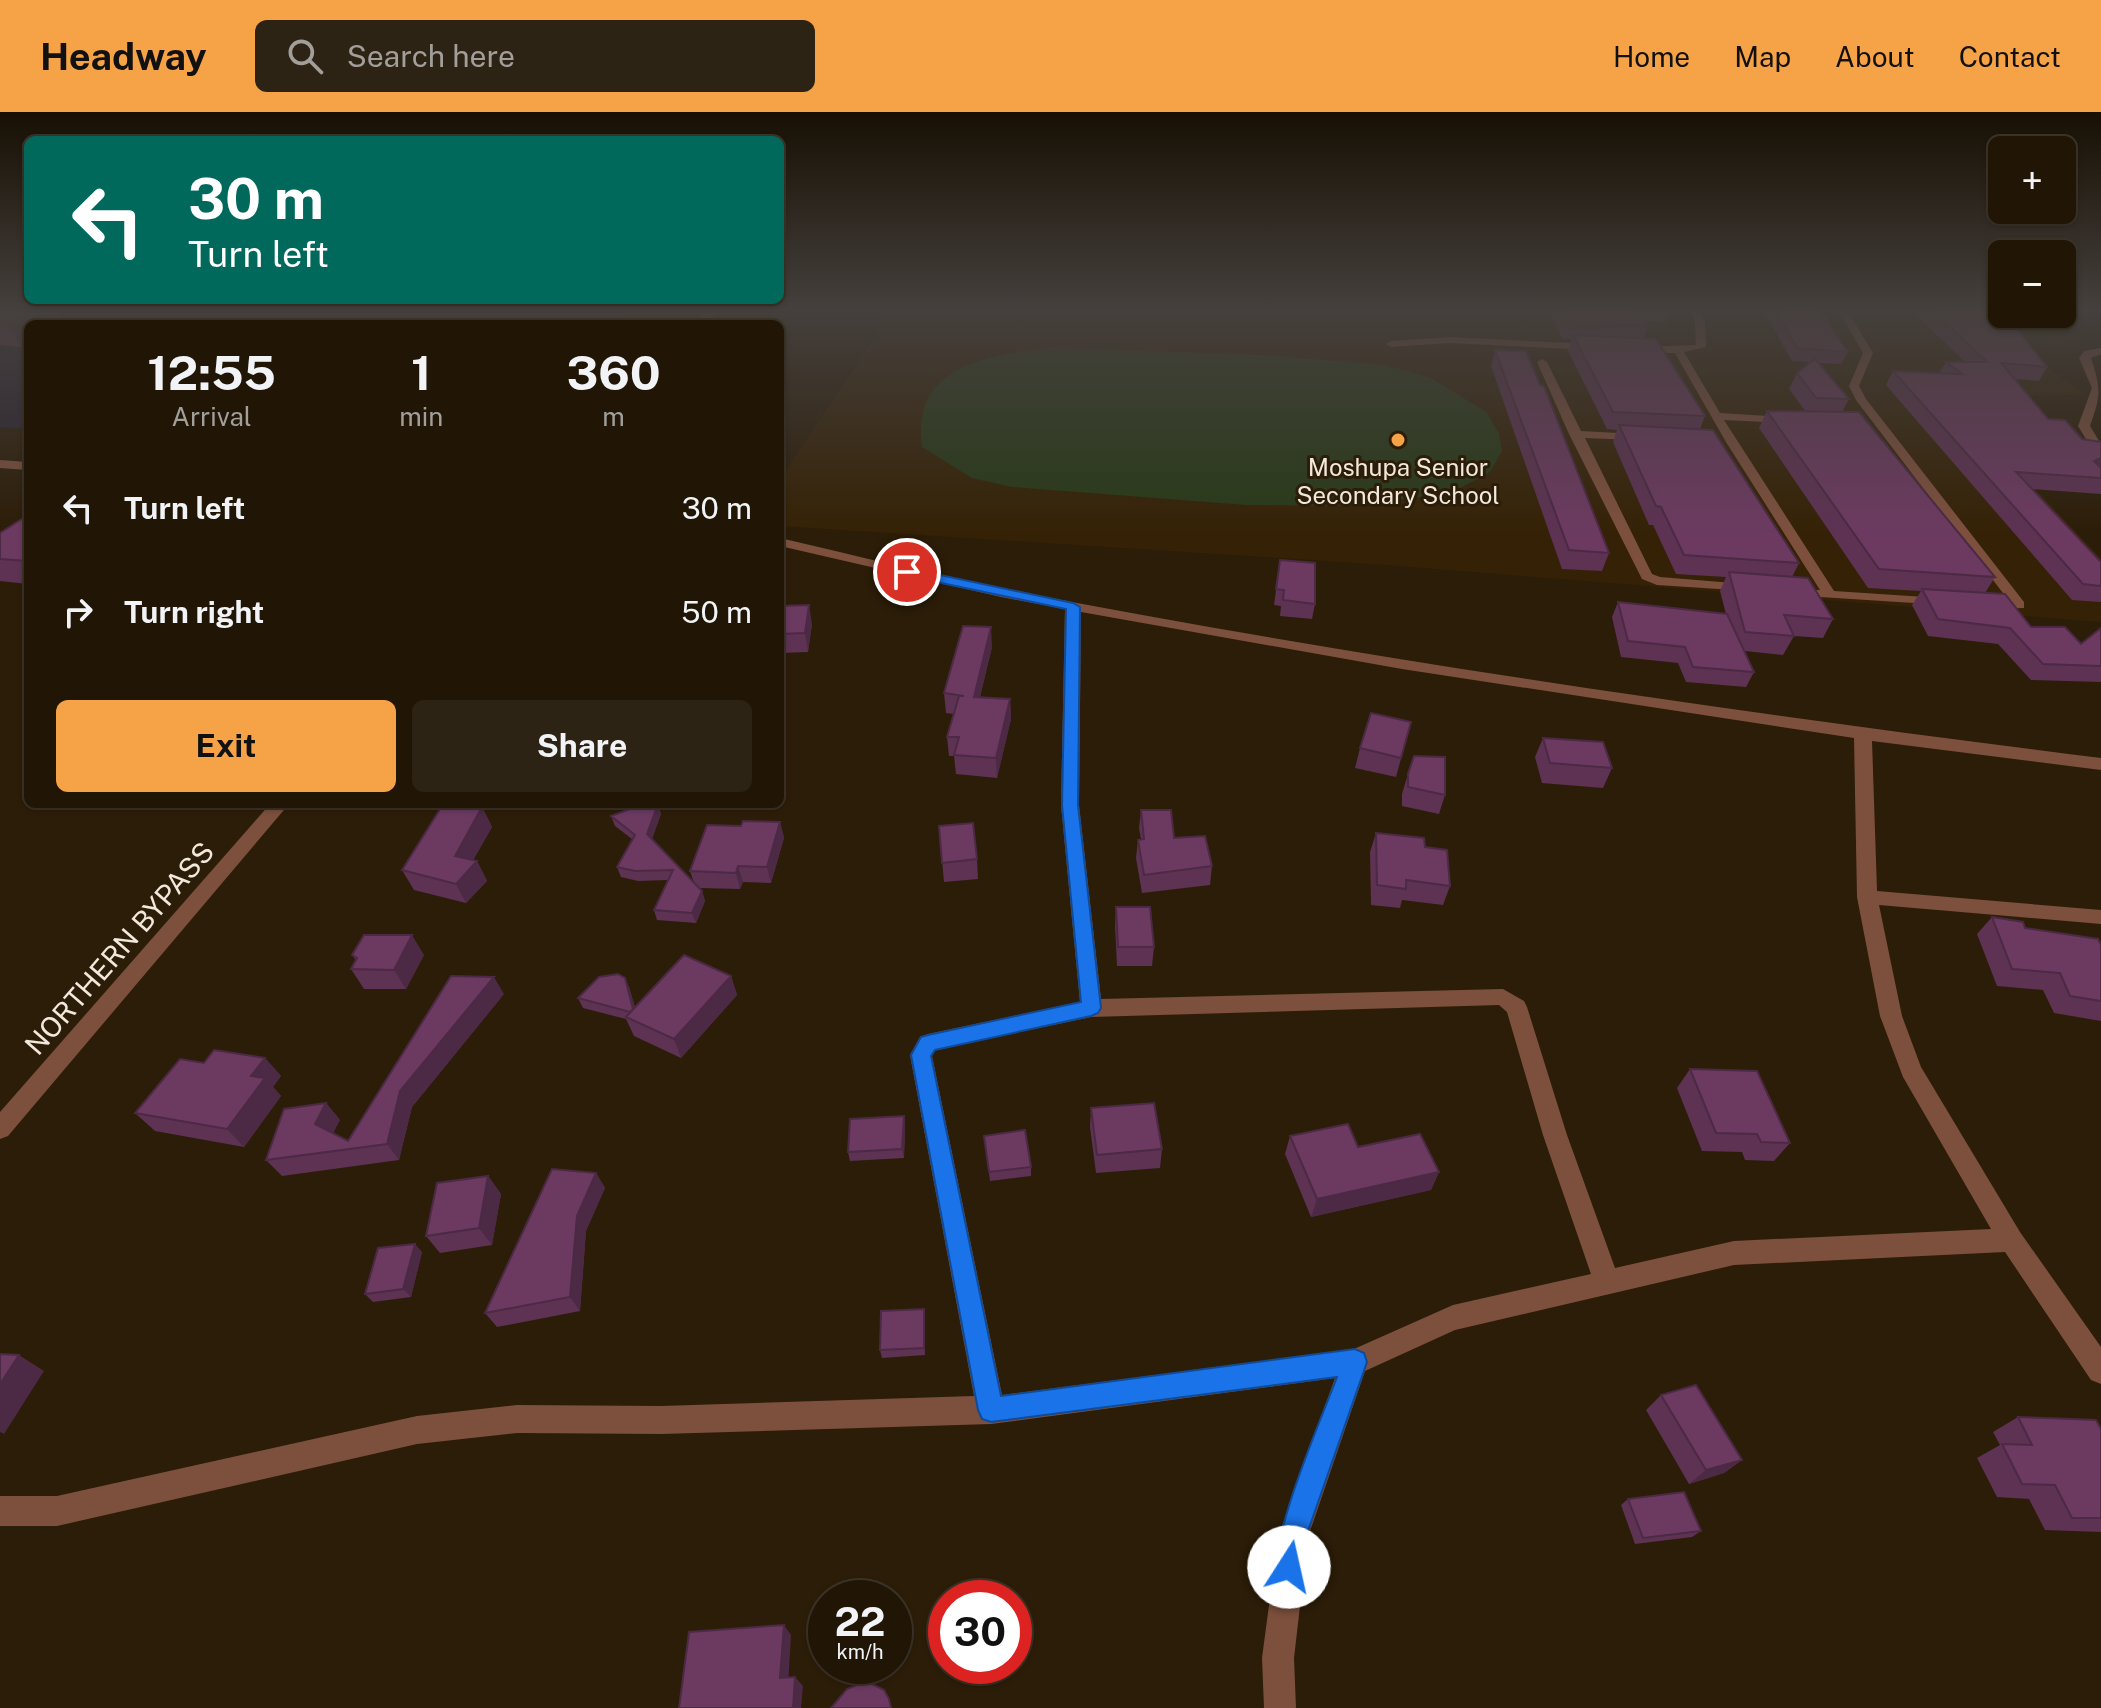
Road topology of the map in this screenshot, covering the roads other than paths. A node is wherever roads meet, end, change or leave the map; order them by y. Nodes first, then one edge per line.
1 (1551, 382) edge
2 (1697, 382) edge
3 (1855, 382) edge
4 (2096, 382) edge
5 (1716, 416) junction
6 (1804, 421) edge
7 (1862, 424) edge
8 (1877, 425) junction
9 (1575, 434) junction
10 (1653, 438) edge
11 (1716, 441) edge
12 (1732, 442) junction
13 (2101, 454) edge
14 (0, 464) edge
15 (24, 466) edge
16 (784, 543) edge
17 (1767, 590) edge
18 (1783, 591) edge
19 (1830, 595) junction
20 (1955, 603) edge
21 (1970, 604) edge
22 (1073, 607) junction
23 (1863, 734) junction
24 (2101, 764) edge
25 (277, 808) edge
26 (1867, 897) junction
27 (2101, 917) edge
28 (1091, 1008) junction
29 (0, 1129) edge
30 (2011, 1240) junction
31 (1607, 1282) junction
32 (1355, 1362) junction
33 (2101, 1370) edge
34 (991, 1410) junction
35 (0, 1511) edge
36 (1280, 1708) edge

1 - 9 lane
2 - 5 lane
3 - 8 lane
4 - 13 street
5 - 6 lane
5 - 12 lane
7 - 8 lane
8 - 21 lane
9 - 10 lane
9 - 17 lane
11 - 12 lane
12 - 19 lane
14 - 15 street
16 - 22 street
18 - 19 lane
19 - 20 lane
22 - 23 street
22 - 28 street
23 - 24 street
23 - 26 street
25 - 29 street, NORTHERN BYPASS
26 - 27 street
26 - 30 street
28 - 31 street
28 - 34 street
30 - 31 street
30 - 33 street
31 - 32 street
32 - 34 street
32 - 36 street
34 - 35 street

